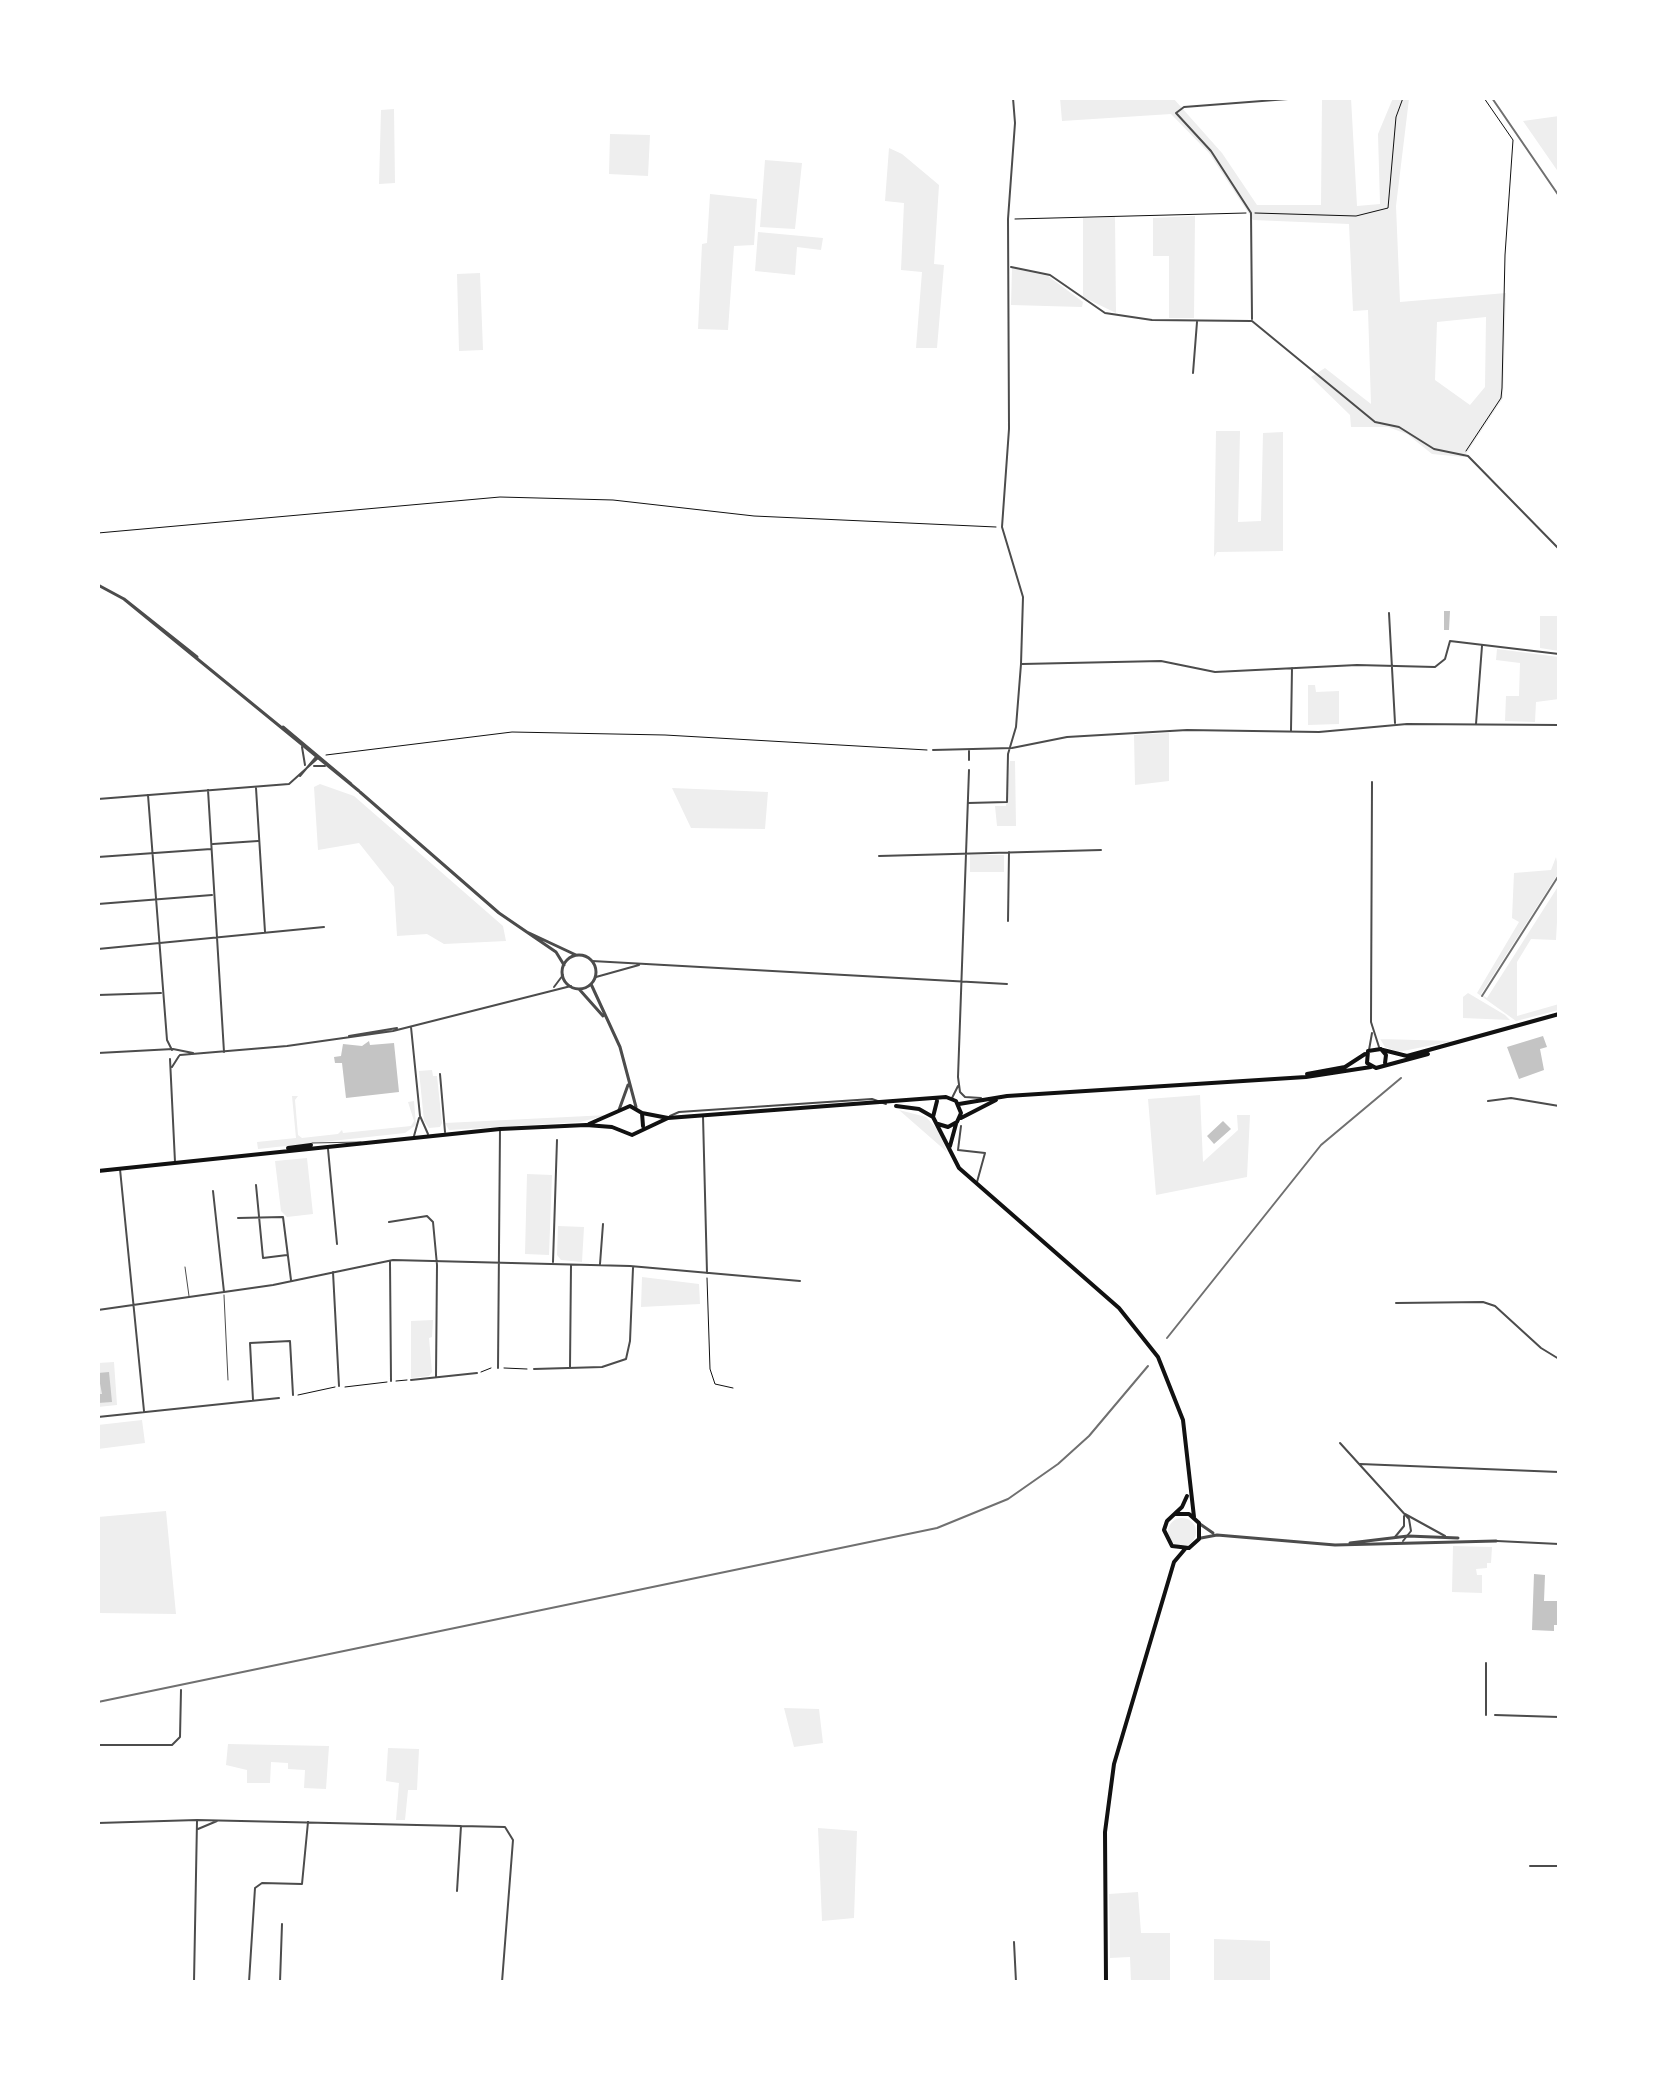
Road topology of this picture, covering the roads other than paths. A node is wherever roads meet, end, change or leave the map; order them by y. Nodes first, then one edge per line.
1 (1013, 98) edge
2 (1301, 98) edge
3 (1010, 267) junction
4 (1197, 320) junction
5 (1252, 321) junction
6 (1193, 373) dead end
7 (1559, 549) edge
8 (98, 585) edge
9 (1389, 613) dead end
10 (1482, 645) junction
11 (1559, 654) edge
12 (1021, 664) junction
13 (1391, 665) junction
14 (1292, 668) junction
15 (277, 723) junction
16 (1476, 724) junction
17 (1395, 725) junction
18 (1559, 725) edge
19 (1291, 731) junction
20 (302, 747) junction
21 (1012, 748) junction
22 (933, 750) road end
23 (969, 751) junction
24 (316, 758) junction
25 (969, 760) dead end
26 (305, 765) junction
27 (313, 766) junction
28 (325, 766) junction
29 (969, 770) dead end
30 (299, 777) junction
31 (1372, 782) dead end
32 (256, 786) junction
33 (208, 790) junction
34 (359, 791) junction
35 (148, 795) junction
36 (98, 799) edge
37 (968, 803) junction
38 (260, 841) junction
39 (211, 844) junction
40 (211, 849) junction
41 (1009, 850) junction
42 (1101, 850) dead end
43 (966, 851) junction
44 (152, 853) junction
45 (879, 856) dead end
46 (98, 857) edge
47 (214, 895) junction
48 (156, 900) junction
49 (98, 904) edge
50 (1008, 921) dead end
51 (324, 927) dead end
52 (519, 928) junction
53 (265, 932) junction
54 (217, 938) junction
55 (159, 944) junction
56 (98, 949) edge
57 (576, 955) junction
58 (592, 961) junction
59 (644, 964) junction
60 (564, 965) junction
61 (563, 975) junction
62 (596, 977) junction
63 (961, 981) junction
64 (591, 984) junction
65 (1007, 984) dead end
66 (571, 986) junction
67 (553, 988) junction
68 (578, 988) junction
69 (163, 992) junction
70 (98, 995) edge
71 (1559, 1014) edge
72 (609, 1022) junction
73 (411, 1026) junction
74 (1372, 1032) junction
75 (1456, 1044) junction
76 (171, 1050) junction
77 (1383, 1050) junction
78 (162, 1051) junction
79 (1368, 1051) junction
80 (98, 1053) edge
81 (179, 1053) junction
82 (224, 1053) junction
83 (169, 1058) junction
84 (176, 1060) junction
85 (1384, 1065) junction
86 (1371, 1067) junction
87 (170, 1071) junction
88 (440, 1074) dead end
89 (1289, 1078) junction
90 (629, 1082) junction
91 (959, 1085) junction
92 (1007, 1096) junction
93 (951, 1098) junction
94 (986, 1100) junction
95 (937, 1101) junction
96 (1488, 1101) dead end
97 (886, 1104) junction
98 (959, 1104) junction
99 (1559, 1106) edge
100 (636, 1107) junction
101 (618, 1112) junction
102 (642, 1113) junction
103 (420, 1116) junction
104 (703, 1116) junction
105 (933, 1117) junction
106 (668, 1118) junction
107 (937, 1123) junction
108 (959, 1123) junction
109 (586, 1125) junction
110 (642, 1128) junction
111 (500, 1129) junction
112 (617, 1129) junction
113 (445, 1133) junction
114 (428, 1135) junction
115 (414, 1136) junction
116 (557, 1140) dead end
117 (361, 1142) junction
118 (302, 1146) junction
119 (325, 1146) junction
120 (950, 1149) junction
121 (278, 1151) junction
122 (175, 1162) junction
123 (120, 1168) junction
124 (98, 1171) edge
125 (976, 1183) junction
126 (256, 1185) dead end
127 (213, 1191) dead end
128 (259, 1217) junction
129 (238, 1218) dead end
130 (389, 1222) dead end
131 (603, 1224) dead end
132 (337, 1244) dead end
133 (288, 1255) junction
134 (437, 1259) junction
135 (390, 1261) junction
136 (497, 1261) junction
137 (553, 1263) junction
138 (571, 1264) junction
139 (600, 1265) junction
140 (185, 1267) dead end
141 (633, 1267) junction
142 (333, 1271) junction
143 (707, 1274) junction
144 (291, 1280) junction
145 (800, 1281) dead end
146 (224, 1293) junction
147 (189, 1297) junction
148 (1396, 1303) dead end
149 (133, 1304) junction
150 (98, 1310) edge
151 (1559, 1359) edge
152 (498, 1368) road end
153 (570, 1368) junction
154 (534, 1369) road end
155 (477, 1373) road end
156 (436, 1377) junction
157 (228, 1380) dead end
158 (411, 1380) road end
159 (391, 1381) road end
160 (339, 1386) road end
161 (293, 1395) road end
162 (279, 1398) dead end
163 (253, 1401) junction
164 (144, 1411) junction
165 (98, 1417) edge
166 (1340, 1443) dead end
167 (1360, 1464) junction
168 (1559, 1472) edge
169 (1189, 1490) junction
170 (1401, 1511) junction
171 (1175, 1514) junction
172 (1194, 1517) junction
173 (1199, 1523) junction
174 (1217, 1535) junction
175 (1408, 1536) junction
176 (1395, 1537) junction
177 (1448, 1537) junction
178 (1199, 1539) junction
179 (1474, 1539) junction
180 (1403, 1541) junction
181 (1496, 1541) joint
182 (1169, 1543) junction
183 (1559, 1544) edge
184 (1340, 1545) junction
185 (1185, 1549) junction
186 (1174, 1562) junction
187 (1486, 1663) dead end
188 (181, 1690) dead end
189 (1486, 1715) dead end
190 (1495, 1715) dead end
191 (1559, 1717) edge
192 (98, 1745) edge
193 (197, 1820) junction
194 (217, 1821) junction
195 (308, 1822) junction
196 (98, 1823) edge
197 (461, 1825) junction
198 (197, 1830) junction
199 (1530, 1866) dead end
200 (1559, 1866) edge
201 (457, 1891) dead end
202 (282, 1924) dead end
203 (1014, 1942) dead end
204 (194, 1982) edge
205 (249, 1982) edge
206 (280, 1982) edge
207 (502, 1982) edge
208 (1016, 1982) edge
209 (1106, 1982) edge

1 - 3 street
2 - 5 street
3 - 4 street
3 - 12 street
4 - 5 street
4 - 6 street
5 - 7 street
8 - 15 street
9 - 13 street
10 - 11 street
10 - 13 street
10 - 16 street
12 - 14 street
12 - 21 street
13 - 14 street
13 - 17 street
14 - 19 street
15 - 20 street
15 - 24 street
16 - 17 street
16 - 18 street
17 - 19 street
19 - 21 street
20 - 24 street
20 - 26 street
21 - 23 street
21 - 37 street
22 - 23 street
23 - 25 street
24 - 26 street
24 - 27 street
24 - 28 street
24 - 34 street
26 - 30 street
27 - 28 street
27 - 30 street
28 - 34 street
29 - 37 street
30 - 32 street
31 - 74 street
32 - 33 street
32 - 38 street
33 - 35 street
33 - 39 street
34 - 52 street
35 - 36 street
35 - 44 street
37 - 43 street
38 - 39 street
38 - 53 street
39 - 40 street
40 - 44 street
40 - 47 street
41 - 42 street
41 - 43 street
41 - 50 street
43 - 45 street
43 - 63 street
44 - 46 street
44 - 48 street
47 - 48 street
47 - 54 street
48 - 49 street
48 - 55 street
51 - 53 street
52 - 57 street
52 - 60 street
53 - 54 street
54 - 55 street
54 - 82 street
55 - 56 street
55 - 69 street
57 - 58 street
57 - 60 street
58 - 59 street
58 - 62 street
59 - 62 street
59 - 63 street
60 - 61 street
61 - 66 street
61 - 67 street
62 - 64 street
63 - 65 street
63 - 91 street
64 - 68 street
64 - 72 street
66 - 67 street
66 - 68 street
67 - 73 street
68 - 72 street
69 - 70 street
69 - 76 street
71 - 75 main road
72 - 90 street
73 - 82 street
73 - 103 street
74 - 77 street
74 - 79 street
75 - 77 main road
75 - 85 main road
76 - 78 street
76 - 81 street
76 - 83 street
77 - 79 main road
77 - 85 main road
78 - 80 street
78 - 83 street
79 - 86 main road
79 - 89 main road
81 - 82 street
81 - 84 street
83 - 84 street
83 - 87 street
84 - 87 street
85 - 86 main road
86 - 89 main road
87 - 122 street
88 - 113 street
89 - 92 main road
90 - 100 street
90 - 101 street
91 - 93 street
91 - 94 street
92 - 94 main road
92 - 108 main road
93 - 95 main road
93 - 98 main road
94 - 98 main road
95 - 97 main road
95 - 105 main road
96 - 99 street
97 - 104 main road
97 - 105 main road
97 - 106 street
98 - 108 main road
100 - 101 main road
100 - 102 main road
101 - 109 main road
101 - 112 main road
102 - 106 main road
102 - 110 main road
103 - 114 street
103 - 115 street
104 - 106 main road
104 - 143 street
105 - 107 main road
106 - 110 main road
107 - 108 main road
107 - 120 main road
108 - 120 main road
108 - 125 street
109 - 111 main road
109 - 112 main road
110 - 112 main road
111 - 113 main road
111 - 136 street
113 - 114 main road
114 - 115 main road
115 - 117 main road
116 - 137 street
117 - 118 lane
117 - 119 main road
118 - 119 main road
118 - 121 main road
119 - 121 main road
119 - 132 street
120 - 125 main road
121 - 122 main road
122 - 123 main road
123 - 124 main road
123 - 149 street
125 - 169 main road
126 - 128 street
127 - 146 street
128 - 129 street
128 - 133 street
128 - 133 street
130 - 134 street
131 - 139 street
133 - 144 street
134 - 135 street
134 - 136 street
134 - 156 street
135 - 142 street
135 - 159 street
136 - 137 street
136 - 152 street
137 - 138 street
138 - 139 street
138 - 153 street
139 - 141 street
140 - 147 lane
141 - 143 street
141 - 153 street
142 - 144 street
142 - 160 street
143 - 145 street
144 - 146 street
146 - 147 street
146 - 157 lane
147 - 149 street
148 - 151 street
149 - 150 street
149 - 164 street
153 - 154 street
155 - 156 street
156 - 158 street
161 - 163 street
162 - 163 street
163 - 164 street
164 - 165 street
166 - 167 street
167 - 168 street
167 - 170 street
169 - 171 main road
169 - 172 main road
170 - 175 street
170 - 176 street
170 - 177 street
171 - 172 main road
171 - 182 main road
172 - 173 main road
173 - 174 street
173 - 178 main road
174 - 178 street
174 - 184 street
175 - 176 street
175 - 177 street
175 - 180 street
176 - 184 street
177 - 179 street
178 - 185 main road
179 - 180 street
179 - 181 street
180 - 184 street
181 - 183 street
182 - 185 main road
182 - 186 main road
185 - 186 main road
186 - 209 main road
187 - 189 street
188 - 192 street
190 - 191 street
193 - 194 street
193 - 196 street
193 - 198 street
194 - 195 street
194 - 198 street
195 - 197 street
195 - 205 street
197 - 201 street
197 - 207 street
198 - 204 street
199 - 200 street
202 - 206 street
203 - 208 street

